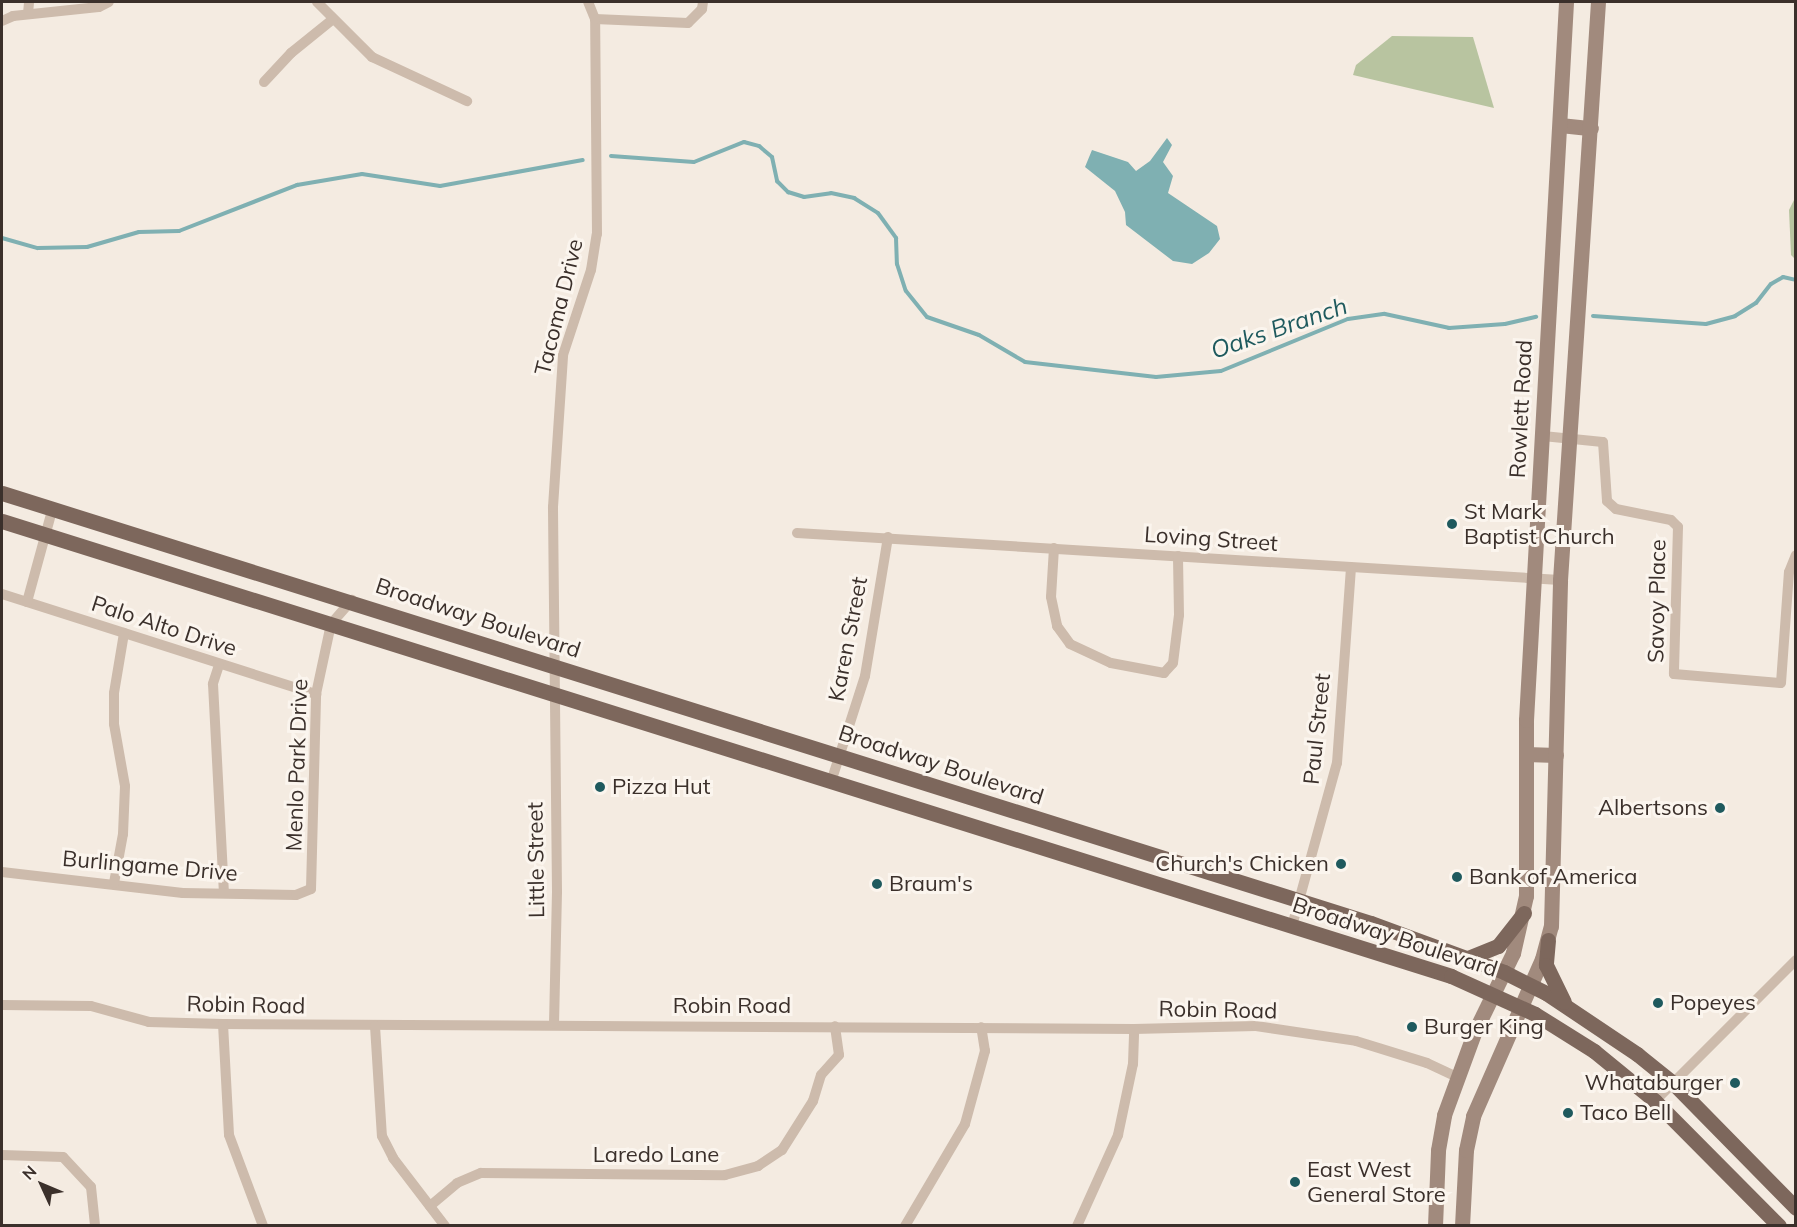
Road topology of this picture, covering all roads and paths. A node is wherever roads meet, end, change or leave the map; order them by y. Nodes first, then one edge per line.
1 (29, 2) edge
2 (109, 2) edge
3 (317, 2) edge
4 (588, 2) edge
5 (703, 2) edge
6 (1566, 2) edge
7 (1598, 2) edge
8 (28, 14) junction
9 (333, 19) junction
10 (595, 19) junction
11 (2, 21) edge
12 (264, 82) dead end
13 (467, 101) dead end
14 (1560, 125) junction
15 (1591, 128) junction
16 (1543, 436) junction
17 (1571, 439) junction
18 (2, 493) edge
19 (52, 507) junction
20 (2, 521) edge
21 (797, 532) dead end
22 (44, 534) junction
23 (888, 537) junction
24 (1054, 548) junction
25 (1796, 555) edge
26 (1178, 556) junction
27 (1352, 567) junction
28 (1532, 579) junction
29 (1560, 580) junction
30 (2, 594) edge
31 (352, 600) junction
32 (27, 602) junction
33 (331, 624) junction
34 (124, 633) junction
35 (219, 665) junction
36 (552, 666) junction
37 (316, 694) junction
38 (552, 695) junction
39 (1526, 754) junction
40 (1556, 755) junction
41 (840, 757) junction
42 (831, 782) junction
43 (1140, 851) junction
44 (2, 872) edge
45 (1131, 876) junction
46 (114, 882) junction
47 (224, 893) junction
48 (296, 895) joint
49 (1299, 901) junction
50 (1524, 913) junction
51 (1292, 927) junction
52 (1548, 940) junction
53 (1468, 958) junction
54 (1796, 960) edge
55 (1504, 972) junction
56 (1531, 984) junction
57 (1494, 993) junction
58 (2, 1005) edge
59 (1520, 1006) junction
60 (1567, 1007) junction
61 (223, 1024) junction
62 (554, 1024) junction
63 (375, 1026) junction
64 (835, 1026) junction
65 (981, 1027) junction
66 (1134, 1029) junction
67 (1457, 1077) junction
68 (1673, 1083) junction
69 (1655, 1101) junction
70 (2, 1155) edge
71 (430, 1206) junction
72 (1796, 1208) edge
73 (95, 1226) edge
74 (263, 1226) edge
75 (445, 1226) edge
76 (905, 1226) edge
77 (1077, 1226) edge
78 (1436, 1226) edge
79 (1462, 1226) edge
80 (1779, 1226) edge

1 - 8 street
2 - 8 street
3 - 9 street
4 - 10 street, Tacoma Drive
5 - 10 street
6 - 14 main road, Rowlett Road
7 - 15 main road
8 - 11 street
9 - 12 street
9 - 13 street
10 - 36 street, Tacoma Drive
14 - 15 main road
14 - 16 main road, Rowlett Road
15 - 17 main road
16 - 17 street, Savoy Place
16 - 28 main road, Rowlett Road
17 - 25 street, Savoy Place
17 - 29 main road
18 - 19 main road, Broadway Boulevard
19 - 22 street
19 - 31 main road, Broadway Boulevard
20 - 22 main road, Broadway Boulevard
21 - 23 street, Loving Street
22 - 32 street
22 - 33 main road, Broadway Boulevard
23 - 24 street, Loving Street
23 - 41 street, Karen Street
24 - 26 street, Loving Street
24 - 26 street
26 - 27 street, Loving Street
27 - 28 street, Loving Street
27 - 49 street, Paul Street
28 - 29 street, Loving Street
28 - 39 main road, Rowlett Road
29 - 40 main road
30 - 32 street, Palo Alto Drive
31 - 33 street, Menlo Park Drive
31 - 36 main road, Broadway Boulevard
32 - 34 street, Palo Alto Drive
33 - 37 street, Menlo Park Drive
33 - 38 main road, Broadway Boulevard
34 - 35 street, Palo Alto Drive
34 - 46 street
35 - 37 street, Palo Alto Drive
35 - 47 street
36 - 38 street, Tacoma Drive
36 - 41 main road, Broadway Boulevard
37 - 48 street, Menlo Park Drive
38 - 42 main road, Broadway Boulevard
38 - 62 street, Little Street
39 - 40 main road
39 - 50 main road, Rowlett Road
40 - 52 main road
41 - 42 street, Karen Street
41 - 43 main road, Broadway Boulevard
42 - 45 main road, Broadway Boulevard
43 - 45 main road
43 - 49 main road, Broadway Boulevard
44 - 46 street, Burlingame Drive
45 - 51 main road, Broadway Boulevard
46 - 47 street, Burlingame Drive
47 - 48 street, Burlingame Drive
49 - 51 street, Paul Street
49 - 53 main road, Broadway Boulevard
50 - 53 main road
50 - 55 main road, Rowlett Road
51 - 57 main road, Broadway Boulevard
52 - 56 main road
52 - 60 main road
53 - 55 main road, Broadway Boulevard
54 - 68 street
55 - 56 main road, Broadway Boulevard
55 - 57 main road, Rowlett Road
56 - 59 main road
56 - 60 main road, Broadway Boulevard
57 - 59 main road, Broadway Boulevard
57 - 67 main road, Rowlett Road
58 - 61 street, Robin Road
59 - 69 main road, Broadway Boulevard
59 - 79 main road
60 - 68 main road, Broadway Boulevard
61 - 63 street, Robin Road
61 - 74 street
62 - 63 street, Robin Road
62 - 64 street, Robin Road
63 - 71 street
64 - 65 street, Robin Road
64 - 71 street, Laredo Lane
65 - 66 street, Robin Road
65 - 76 street
66 - 67 street, Robin Road
66 - 77 street
67 - 78 main road, Rowlett Road
68 - 69 street
68 - 72 main road, Broadway Boulevard
69 - 80 main road, Broadway Boulevard
70 - 73 street
71 - 75 street

